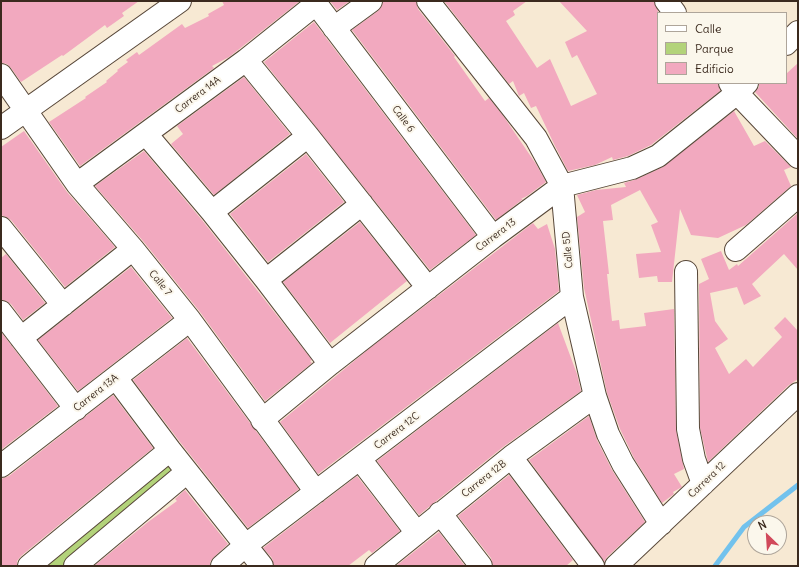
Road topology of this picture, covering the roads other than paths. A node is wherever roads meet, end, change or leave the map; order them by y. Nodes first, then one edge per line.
1 (180, 1) edge
2 (371, 1) edge
3 (428, 1) edge
4 (666, 1) edge
5 (315, 3) edge
6 (674, 12) edge
7 (334, 28) junction
8 (798, 32) edge
9 (787, 43) edge
10 (246, 60) junction
11 (1, 75) edge
12 (738, 86) edge
13 (25, 111) junction
14 (1, 128) edge
15 (146, 134) junction
16 (308, 136) junction
17 (798, 157) edge
18 (77, 184) junction
19 (562, 186) junction
20 (798, 196) edge
21 (362, 204) junction
22 (212, 212) junction
23 (493, 237) junction
24 (5, 240) edge
25 (133, 249) junction
26 (736, 250) dead end
27 (686, 272) dead end
28 (266, 280) junction
29 (428, 288) junction
30 (572, 297) junction
31 (63, 305) junction
32 (1, 312) edge
33 (190, 320) junction
34 (21, 338) junction
35 (330, 364) junction
36 (116, 378) junction
37 (798, 394) edge
38 (595, 396) junction
39 (76, 409) junction
40 (262, 420) junction
41 (170, 450) junction
42 (511, 457) junction
43 (360, 459) junction
44 (2, 463) edge
45 (187, 472) junction
46 (703, 484) junction
47 (316, 492) junction
48 (440, 514) junction
49 (661, 524) junction
50 (417, 533) junction
51 (246, 546) junction
52 (29, 566) edge
53 (75, 566) edge
54 (222, 566) edge
55 (262, 566) edge
56 (376, 566) edge
57 (481, 566) edge
58 (593, 566) edge
59 (616, 566) edge

1 - 13 street
2 - 7 street
3 - 19 street, Calle 5D
4 - 6 street
5 - 7 street, Calle 6
5 - 10 street, Carrera 14A
7 - 23 street, Calle 6
8 - 9 street
10 - 15 street, Carrera 14A
10 - 16 street
11 - 13 street, Calle 7
12 - 17 street
12 - 19 street, Carrera 13
13 - 14 street
13 - 18 street, Calle 7
15 - 18 street, Carrera 14A
15 - 22 street
16 - 21 street
16 - 22 street
18 - 25 street, Calle 7
19 - 23 street, Carrera 13
19 - 30 street, Calle 5D
20 - 26 street
21 - 28 street
21 - 29 street
22 - 28 street
23 - 29 street, Carrera 13
24 - 31 street
25 - 31 street
25 - 33 street, Calle 7
27 - 46 street
28 - 35 street
29 - 35 street, Carrera 13
30 - 38 street, Calle 5D
30 - 43 street, Carrera 12C
31 - 34 street
32 - 34 street
33 - 36 street, Carrera 13A
33 - 40 street, Calle 7
34 - 39 street
35 - 40 street, Carrera 13
36 - 39 street, Carrera 13A
36 - 41 street
37 - 46 street, Carrera 12
38 - 42 street, Carrera 12B
38 - 49 street, Calle 5D
39 - 44 street, Carrera 13A
40 - 47 street, Calle 7
41 - 45 street
41 - 52 street
42 - 48 street, Carrera 12B
42 - 58 street
43 - 47 street, Carrera 12C
43 - 50 street
45 - 51 street
45 - 53 street
46 - 49 street, Carrera 12
47 - 51 street, Carrera 12C
48 - 50 street, Carrera 12B
48 - 57 street
49 - 59 street, Carrera 12
50 - 56 street, Carrera 12B
51 - 54 street, Carrera 12C
51 - 55 street

